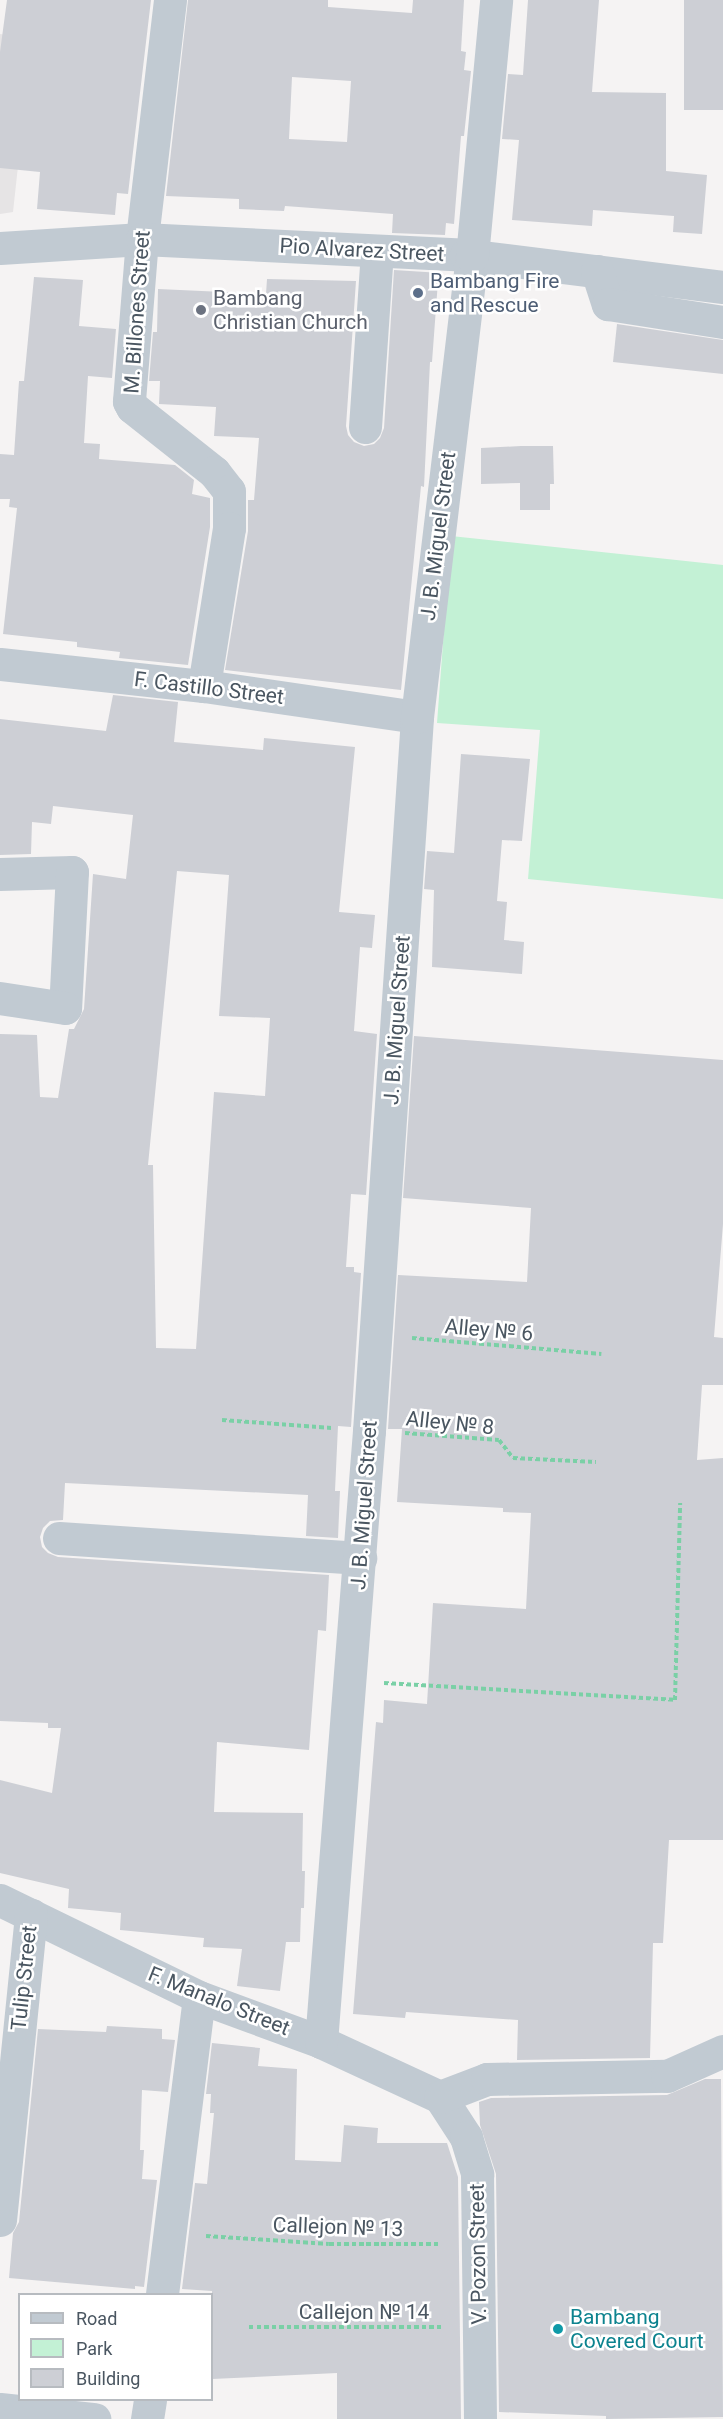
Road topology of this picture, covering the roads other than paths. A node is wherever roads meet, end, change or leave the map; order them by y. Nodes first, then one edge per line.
1 (170, 0) edge
2 (495, 0) edge
3 (142, 239) junction
4 (0, 248) edge
5 (377, 251) junction
6 (472, 256) junction
7 (597, 271) junction
8 (723, 287) edge
9 (723, 321) edge
10 (365, 427) dead end
11 (0, 664) edge
12 (204, 686) junction
13 (417, 717) junction
14 (0, 874) edge
15 (0, 998) edge
16 (59, 1538) dead end
17 (360, 1558) junction
18 (0, 1900) edge
19 (31, 1915) junction
20 (199, 1997) junction
21 (321, 2042) junction
22 (723, 2051) edge
23 (440, 2097) junction
24 (0, 2220) edge
25 (162, 2293) edge
26 (150, 2401) edge
27 (0, 2409) edge
28 (94, 2419) edge
29 (147, 2419) edge
30 (480, 2419) edge

1 - 3 street, M. Billones Street
2 - 6 street, J. B. Miguel Street
3 - 4 street, Pio Alvarez Street
3 - 5 street, Pio Alvarez Street
3 - 12 street, M. Billones Street
5 - 6 street, Pio Alvarez Street
5 - 10 street
6 - 7 street, Pio Alvarez Street
6 - 13 street, J. B. Miguel Street
7 - 8 street, Pio Alvarez Street
7 - 9 street
11 - 12 street, F. Castillo Street
12 - 13 street, F. Castillo Street
13 - 17 street, J. B. Miguel Street
14 - 15 street
16 - 17 street
17 - 21 street, J. B. Miguel Street
18 - 19 street, F. Manalo Street
19 - 20 street, F. Manalo Street
19 - 24 street, Tulip Street
20 - 21 street, F. Manalo Street
20 - 25 street
21 - 23 street, F. Manalo Street
22 - 23 street
23 - 30 street, V. Pozon Street
26 - 29 street
27 - 28 street

